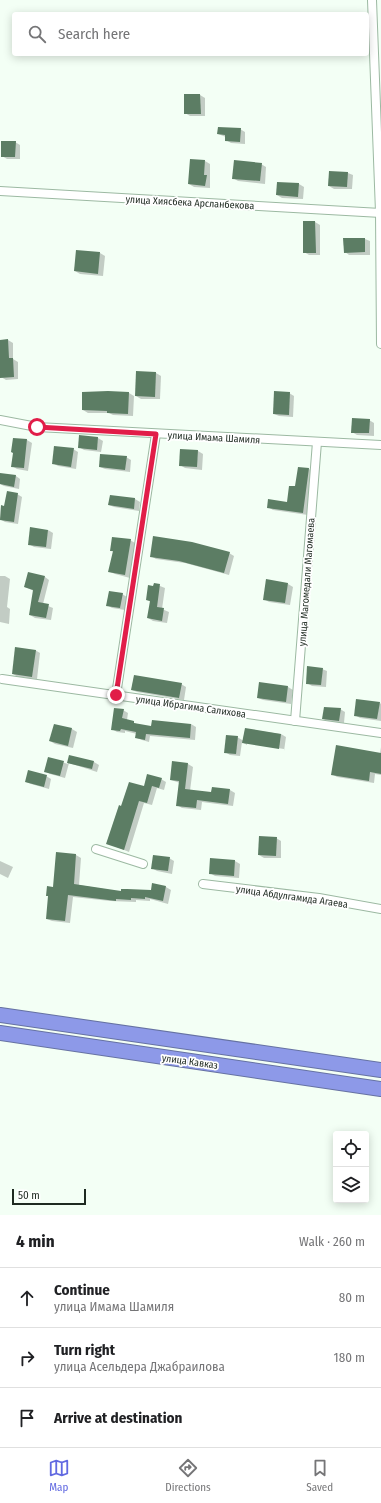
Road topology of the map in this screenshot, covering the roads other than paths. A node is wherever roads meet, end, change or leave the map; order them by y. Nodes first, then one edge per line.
1 (372, 0) edge
2 (0, 191) edge
3 (380, 212) edge
4 (381, 344) edge
5 (0, 420) edge
6 (156, 434) junction
7 (317, 442) junction
8 (381, 445) edge
9 (2, 679) dead end
10 (116, 695) junction
11 (295, 721) junction
12 (381, 734) edge
13 (96, 849) dead end
14 (143, 864) dead end
15 (203, 884) dead end
16 (381, 908) edge
17 (0, 1015) edge
18 (0, 1033) edge
19 (381, 1070) edge
20 (381, 1089) edge

1 - 3 street
2 - 3 street, улица Хиясбека Арсланбекова
3 - 4 street
5 - 6 street, улица Имама Шамиля
6 - 7 street, улица Имама Шамиля
6 - 10 street
7 - 8 street, улица Имама Шамиля
7 - 11 street, улица Магомедали Магомаева
9 - 10 street, улица Ибрагима Салихова
10 - 11 street, улица Ибрагима Салихова
11 - 12 street, улица Ибрагима Салихова
13 - 14 street
15 - 16 street, улица Абдулгамида Агаева
17 - 19 highway, улица Кавказ
18 - 20 highway, улица Кавказ

